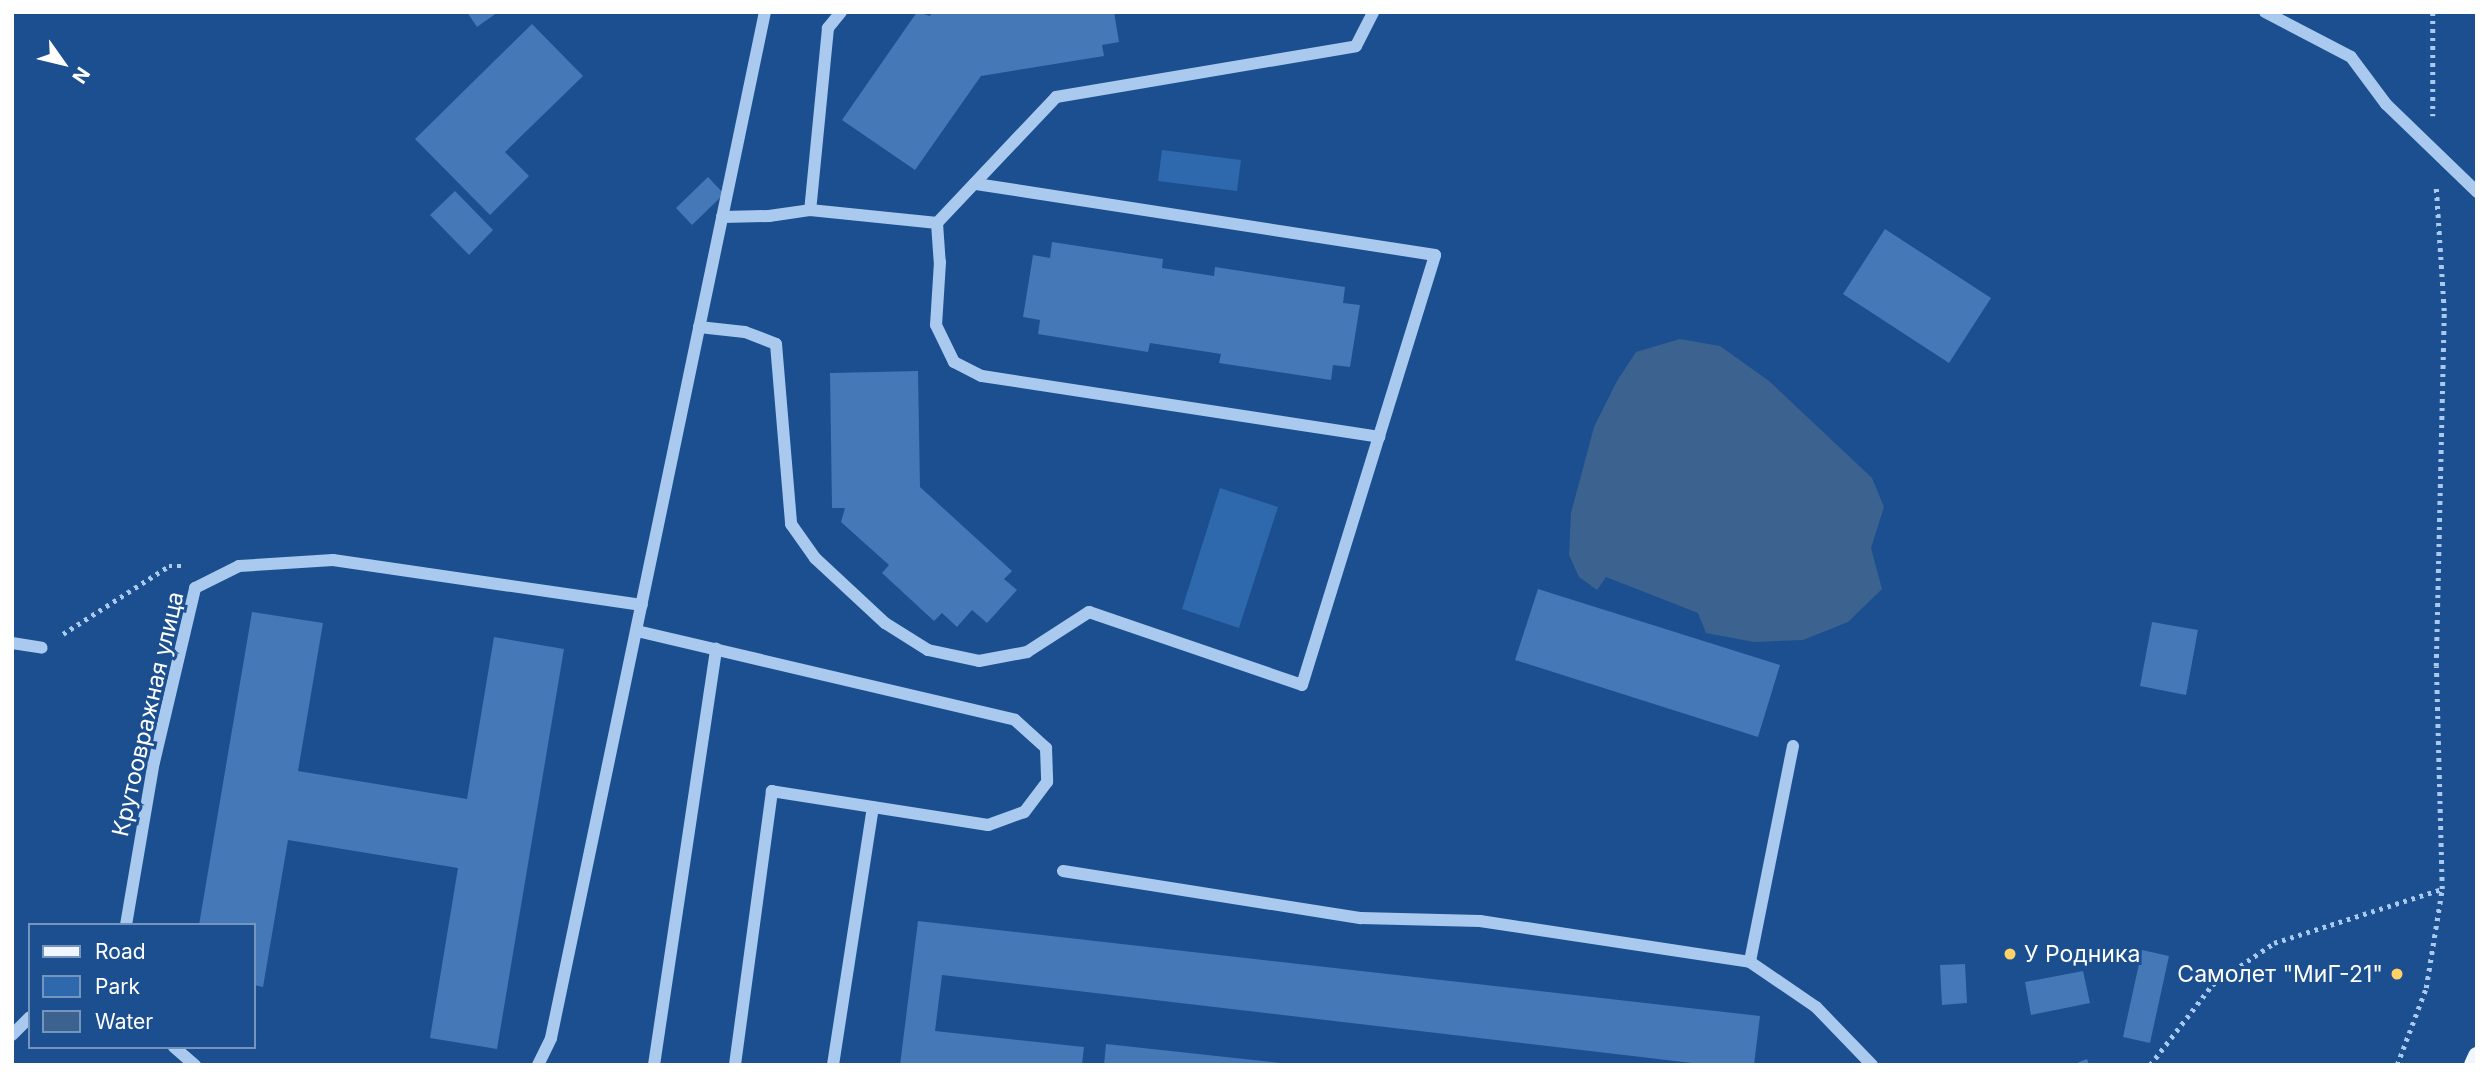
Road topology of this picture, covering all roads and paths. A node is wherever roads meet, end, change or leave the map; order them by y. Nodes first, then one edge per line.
1 (765, 12) edge
2 (841, 12) edge
3 (1373, 12) edge
4 (2266, 12) edge
5 (2433, 12) edge
6 (2434, 150) junction
7 (974, 184) junction
8 (2477, 192) edge
9 (810, 211) junction
10 (722, 218) junction
11 (937, 223) junction
12 (699, 327) junction
13 (1378, 437) junction
14 (192, 566) dead end
15 (642, 605) junction
16 (637, 631) junction
17 (12, 643) edge
18 (42, 648) joint
19 (716, 649) junction
20 (1793, 746) dead end
21 (873, 807) junction
22 (1063, 871) dead end
23 (2442, 889) junction
24 (126, 923) edge
25 (1749, 962) junction
26 (28, 1019) edge
27 (12, 1035) edge
28 (176, 1049) edge
29 (2477, 1056) edge
30 (195, 1065) edge
31 (538, 1065) edge
32 (654, 1065) edge
33 (735, 1065) edge
34 (833, 1065) edge
35 (1872, 1065) edge
36 (2150, 1065) edge
37 (2397, 1065) edge
38 (2473, 1065) edge

1 - 10 street
2 - 9 street
3 - 7 street
4 - 6 street
5 - 6 path
6 - 8 street
6 - 23 path
7 - 11 street
7 - 13 street
9 - 10 street
9 - 11 street
10 - 12 street
11 - 13 street
12 - 13 street
12 - 15 street
14 - 18 path
15 - 16 street
15 - 24 street, Крутоовражная улица
16 - 19 street
16 - 31 street
17 - 18 street
19 - 21 street
19 - 32 street
20 - 25 street
21 - 33 street
21 - 34 street
22 - 25 street
23 - 36 path
23 - 37 path
25 - 35 street
26 - 27 street
28 - 30 street
29 - 38 main road

